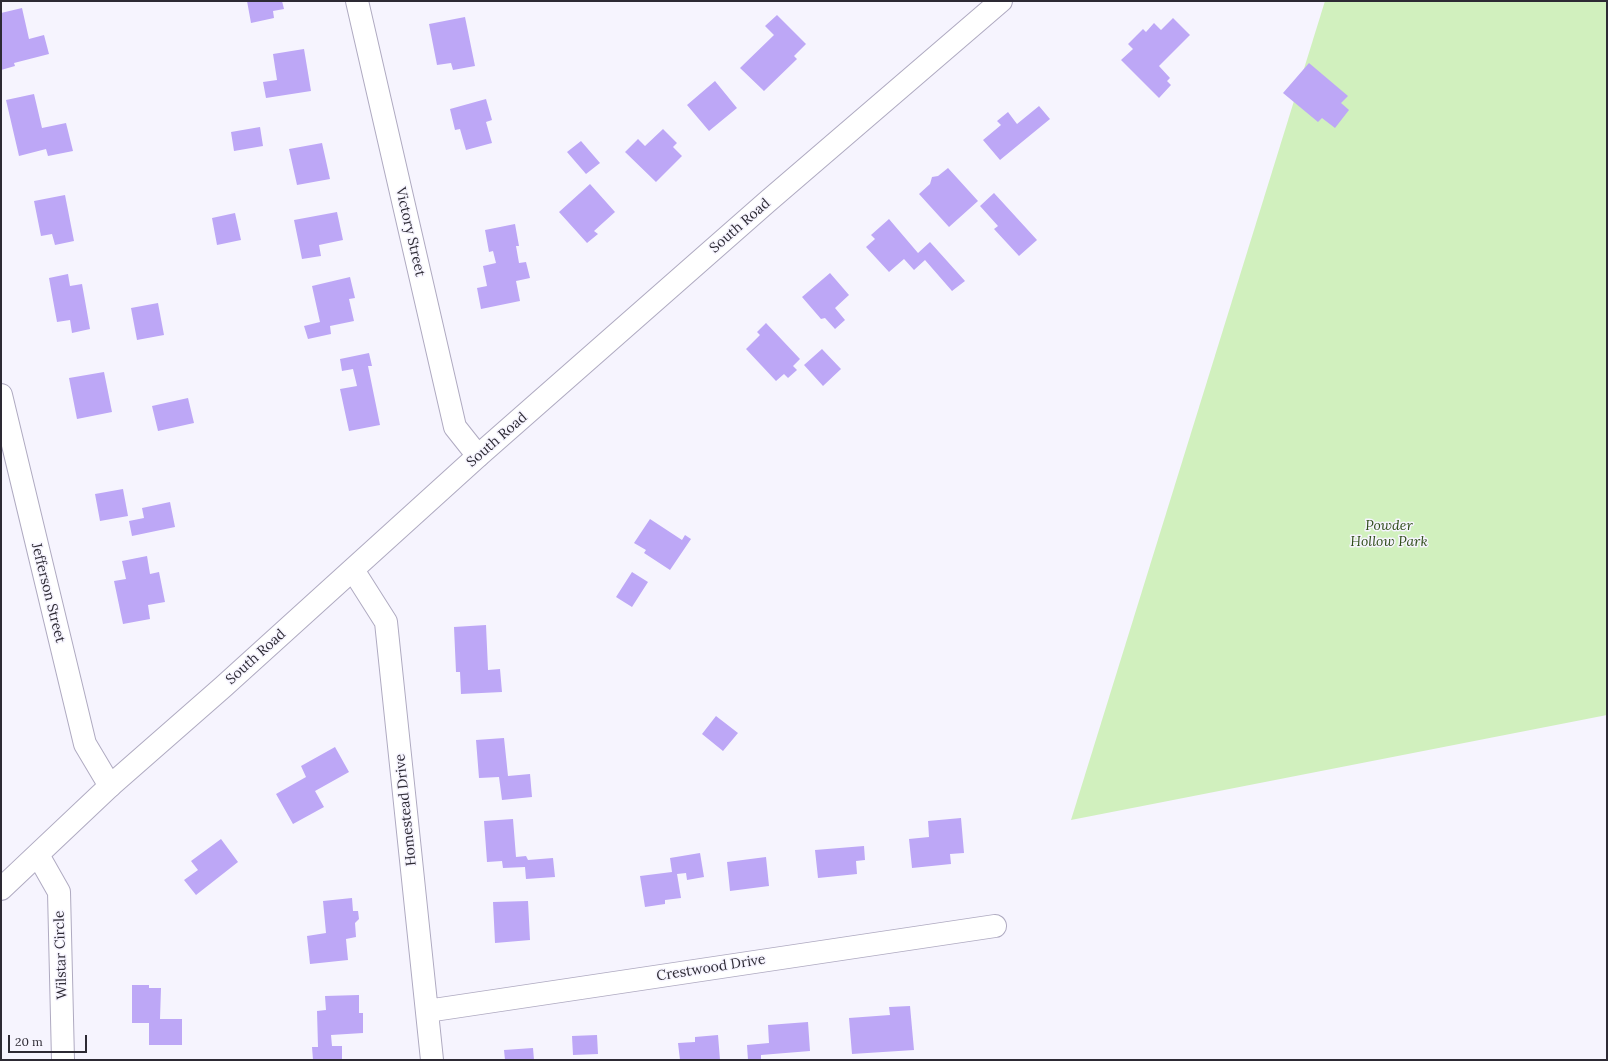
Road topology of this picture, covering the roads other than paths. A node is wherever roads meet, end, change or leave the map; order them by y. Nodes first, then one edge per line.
1 (357, 1) edge
2 (1001, 1) edge
3 (1, 395) edge
4 (478, 456) junction
5 (353, 570) junction
6 (110, 786) junction
7 (38, 855) junction
8 (1, 889) edge
9 (995, 926) dead end
10 (427, 1011) junction
11 (63, 1060) edge
12 (432, 1060) edge

1 - 4 street, Victory Street
2 - 4 street, South Road
3 - 6 street, Jefferson Street
4 - 5 street, South Road
5 - 6 street, South Road
5 - 10 street, Homestead Drive
6 - 7 street, South Road
7 - 8 street, South Road
7 - 11 street, Wilstar Circle
9 - 10 street, Crestwood Drive
10 - 12 street, Homestead Drive

